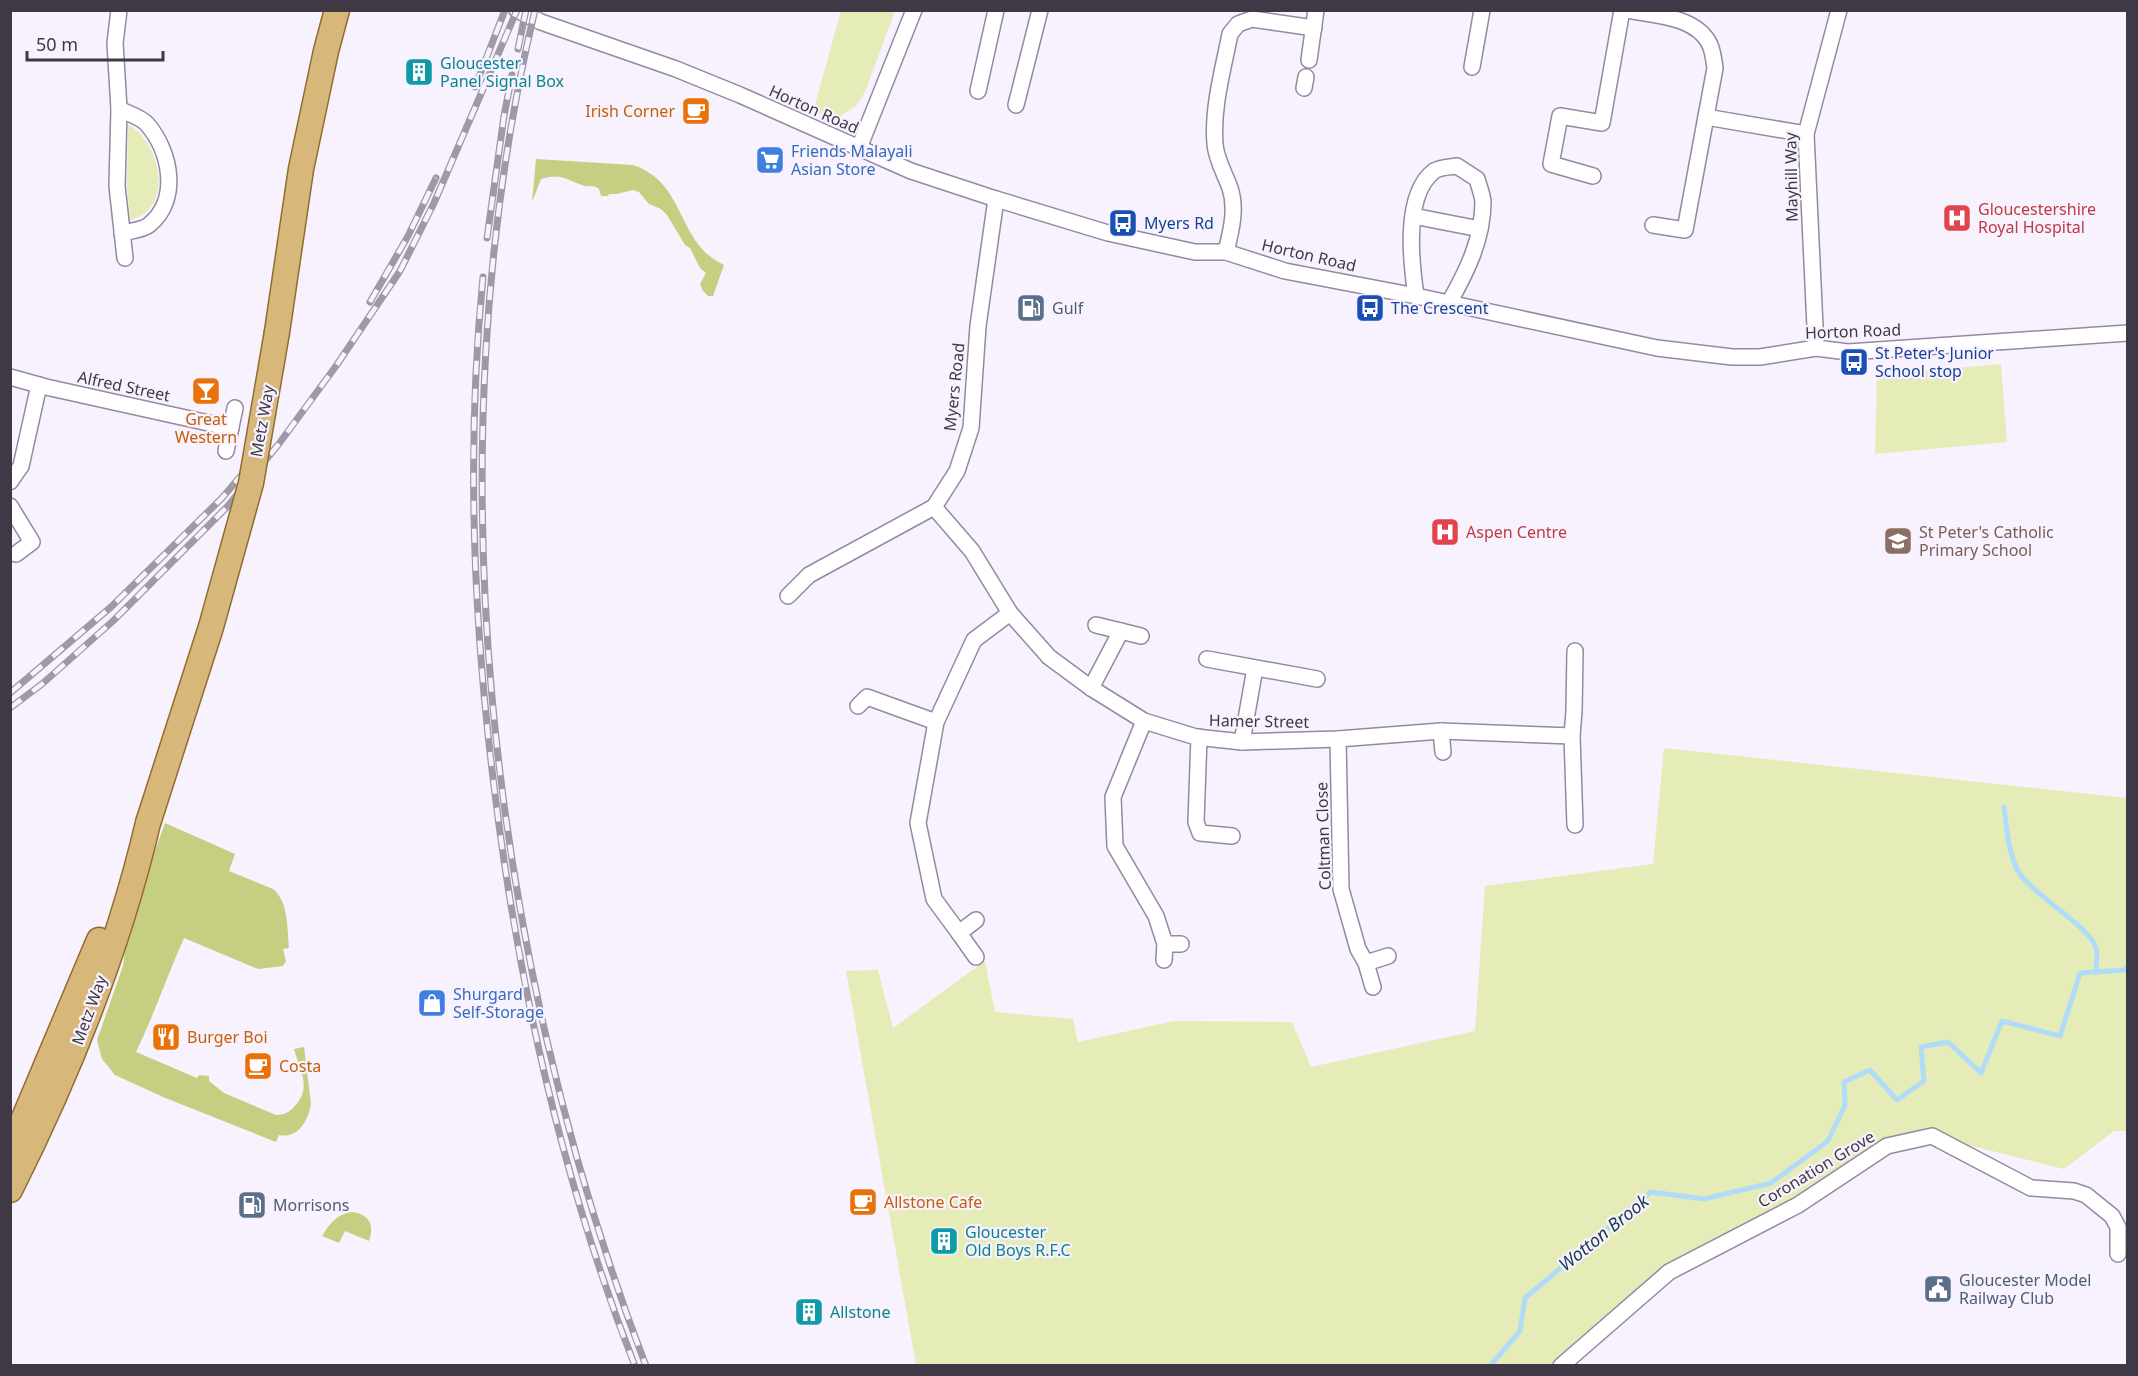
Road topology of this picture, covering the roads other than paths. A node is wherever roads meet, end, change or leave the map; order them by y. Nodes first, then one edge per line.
1 (119, 10) edge
2 (337, 10) edge
3 (517, 10) edge
4 (914, 10) edge
5 (996, 10) edge
6 (1040, 10) edge
7 (1316, 10) edge
8 (1482, 10) edge
9 (1622, 10) edge
10 (1626, 10) edge
11 (1839, 10) edge
12 (1314, 28) junction
13 (1309, 60) dead end
14 (1472, 67) dead end
15 (978, 91) dead end
16 (1016, 105) dead end
17 (118, 109) junction
18 (1706, 117) junction
19 (1806, 135) junction
20 (859, 148) junction
21 (1593, 176) dead end
22 (996, 199) junction
23 (1413, 216) junction
24 (1653, 225) dead end
25 (1480, 229) junction
26 (122, 233) junction
27 (1226, 252) junction
28 (125, 258) dead end
29 (1416, 296) junction
30 (1449, 303) junction
31 (2127, 333) edge
32 (1816, 348) junction
33 (10, 377) edge
34 (39, 385) junction
35 (235, 408) dead end
36 (231, 428) junction
37 (226, 451) dead end
38 (10, 482) edge
39 (10, 506) edge
40 (934, 507) junction
41 (15, 554) dead end
42 (788, 596) dead end
43 (1010, 613) junction
44 (1096, 625) dead end
45 (1121, 631) junction
46 (1141, 636) dead end
47 (1575, 651) dead end
48 (1207, 659) dead end
49 (1255, 668) junction
50 (1317, 679) dead end
51 (1091, 688) junction
52 (867, 696) dead end
53 (1144, 721) junction
54 (936, 722) junction
55 (1441, 731) junction
56 (1572, 736) junction
57 (1199, 738) junction
58 (1338, 739) junction
59 (1242, 742) junction
60 (1443, 752) dead end
61 (148, 823) junction
62 (1575, 825) dead end
63 (1232, 836) dead end
64 (976, 920) dead end
65 (958, 933) junction
66 (1165, 944) junction
67 (1181, 944) dead end
68 (1388, 956) dead end
69 (976, 957) dead end
70 (1164, 960) dead end
71 (1366, 963) junction
72 (1373, 987) dead end
73 (10, 1151) edge
74 (10, 1190) edge
75 (2118, 1254) dead end
76 (1560, 1365) edge

1 - 17 street
2 - 61 main road, Metz Way, bridge
3 - 20 street, Horton Road
4 - 20 street
5 - 15 street
6 - 16 street
7 - 12 street
8 - 14 street
9 - 21 street
10 - 18 street
11 - 19 street, Mayhill Way
12 - 13 street
12 - 27 street
17 - 26 street
17 - 26 street
18 - 19 street
18 - 24 street
19 - 32 street, Mayhill Way
20 - 22 street, Horton Road
22 - 27 street, Horton Road
22 - 40 street, Myers Road
23 - 25 street
23 - 25 street
23 - 29 street
25 - 30 street
26 - 28 street
27 - 29 street, Horton Road
29 - 30 street, Horton Road
30 - 32 street, Horton Road
31 - 32 street, Horton Road
33 - 34 street, Alfred Street
34 - 36 street, Alfred Street
34 - 38 street
35 - 36 street
36 - 37 street
39 - 41 street
40 - 42 street, Myers Road
40 - 43 street, Hamer Street
43 - 51 street, Hamer Street
43 - 54 street
44 - 45 street
45 - 46 street
45 - 51 street
47 - 56 street
48 - 49 street
49 - 50 street
49 - 59 street
51 - 53 street, Hamer Street
52 - 54 street
53 - 57 street, Hamer Street
53 - 66 street
54 - 65 street
55 - 56 street, Hamer Street
55 - 58 street, Hamer Street
55 - 60 street
56 - 62 street
57 - 59 street, Hamer Street
57 - 63 street
58 - 59 street, Hamer Street
58 - 71 street, Coltman Close
61 - 73 main road, Metz Way
61 - 74 main road, Metz Way
64 - 65 street
65 - 69 street
66 - 67 street
66 - 70 street
68 - 71 street
71 - 72 street, Coltman Close
75 - 76 street, Coronation Grove

